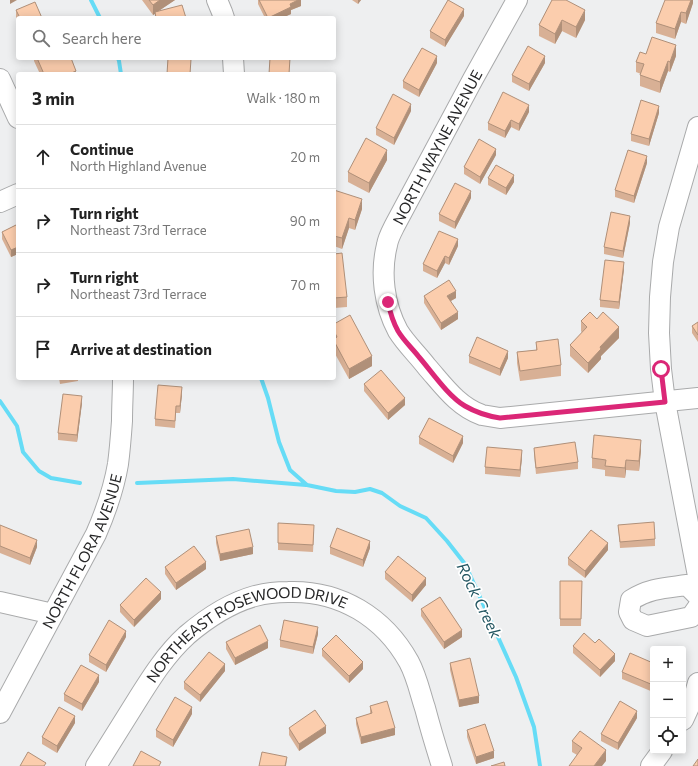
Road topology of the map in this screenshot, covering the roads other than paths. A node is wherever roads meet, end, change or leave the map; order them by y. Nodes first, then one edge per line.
1 (217, 0) edge
2 (517, 0) edge
3 (223, 16) edge
4 (233, 60) edge
5 (234, 72) edge
6 (0, 79) edge
7 (16, 114) edge
8 (698, 127) edge
9 (692, 166) edge
10 (16, 195) edge
11 (0, 202) edge
12 (123, 380) edge
13 (698, 398) edge
14 (665, 402) junction
15 (698, 576) edge
16 (698, 596) edge
17 (0, 602) edge
18 (698, 607) edge
19 (53, 614) junction
20 (698, 683) edge
21 (0, 713) edge
22 (684, 718) edge
23 (660, 754) edge
24 (439, 765) edge
25 (96, 766) edge
26 (651, 766) edge

1 - 3 street
2 - 14 street, NORTH WAYNE AVENUE
4 - 5 street
6 - 7 street
8 - 9 street
9 - 14 street
10 - 11 street
12 - 19 street, NORTH FLORA AVENUE
13 - 14 street, NORTH WAYNE AVENUE
14 - 15 street
16 - 18 street
17 - 19 street
19 - 21 street, NORTH FLORA AVENUE
20 - 22 street
23 - 26 street
24 - 25 street, NORTHEAST ROSEWOOD DRIVE

